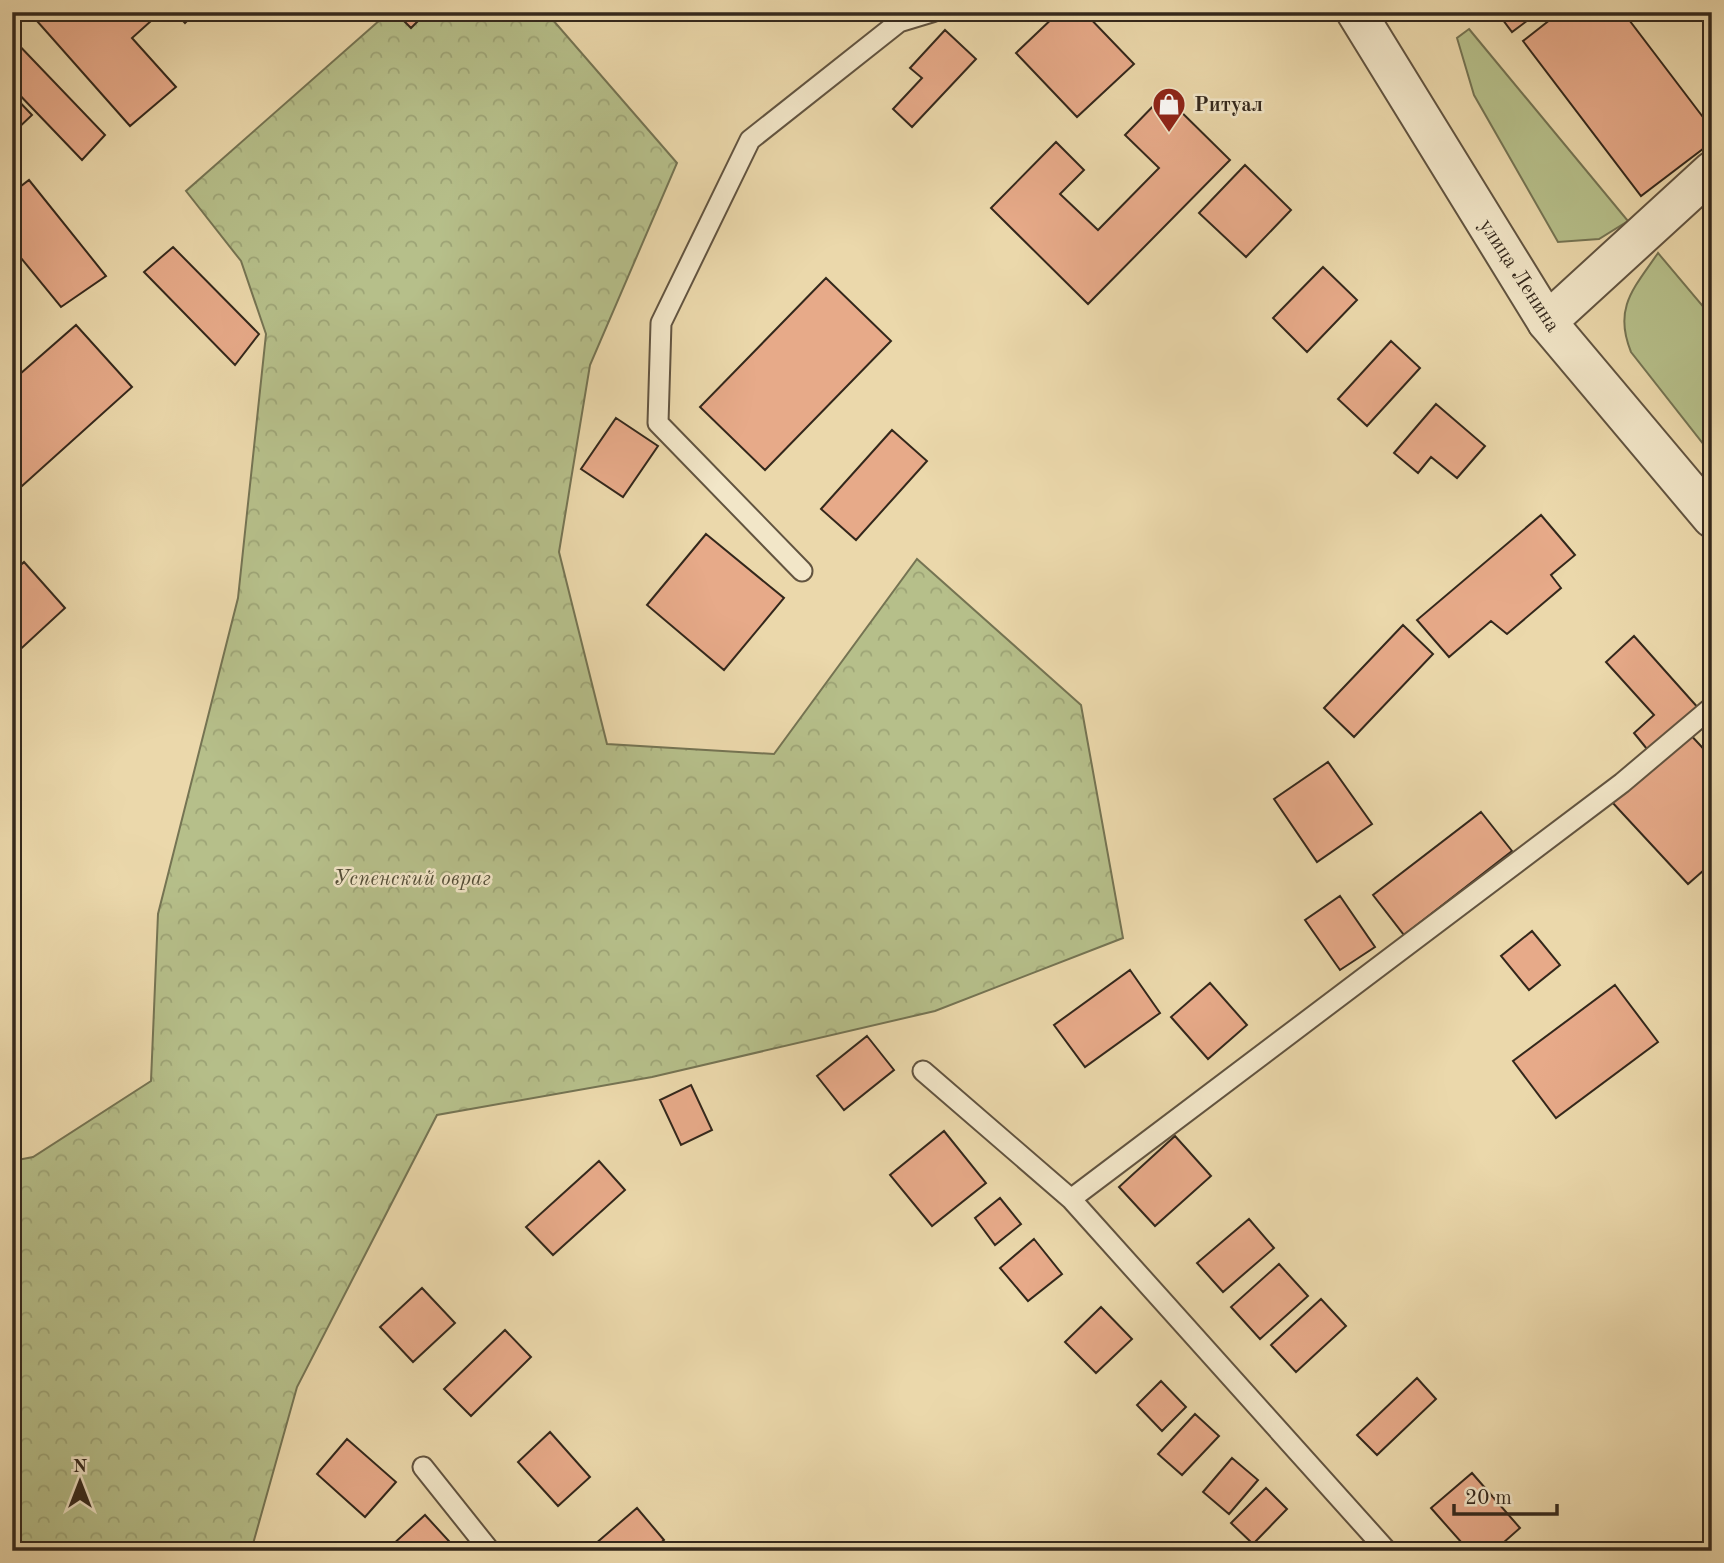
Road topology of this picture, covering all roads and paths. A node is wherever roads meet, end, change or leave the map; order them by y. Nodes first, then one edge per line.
1 (932, 12) edge
2 (1356, 12) edge
3 (1712, 171) edge
4 (1547, 322) junction
5 (1712, 519) edge
6 (802, 571) dead end
7 (1712, 707) edge
8 (923, 1071) dead end
9 (1071, 1199) junction
10 (423, 1467) dead end
11 (490, 1551) edge
12 (1387, 1551) edge

1 - 6 lane
2 - 4 street, улица Ленина
3 - 4 street
4 - 5 street, улица Ленина
7 - 9 lane
8 - 9 lane
9 - 12 lane
10 - 11 lane

